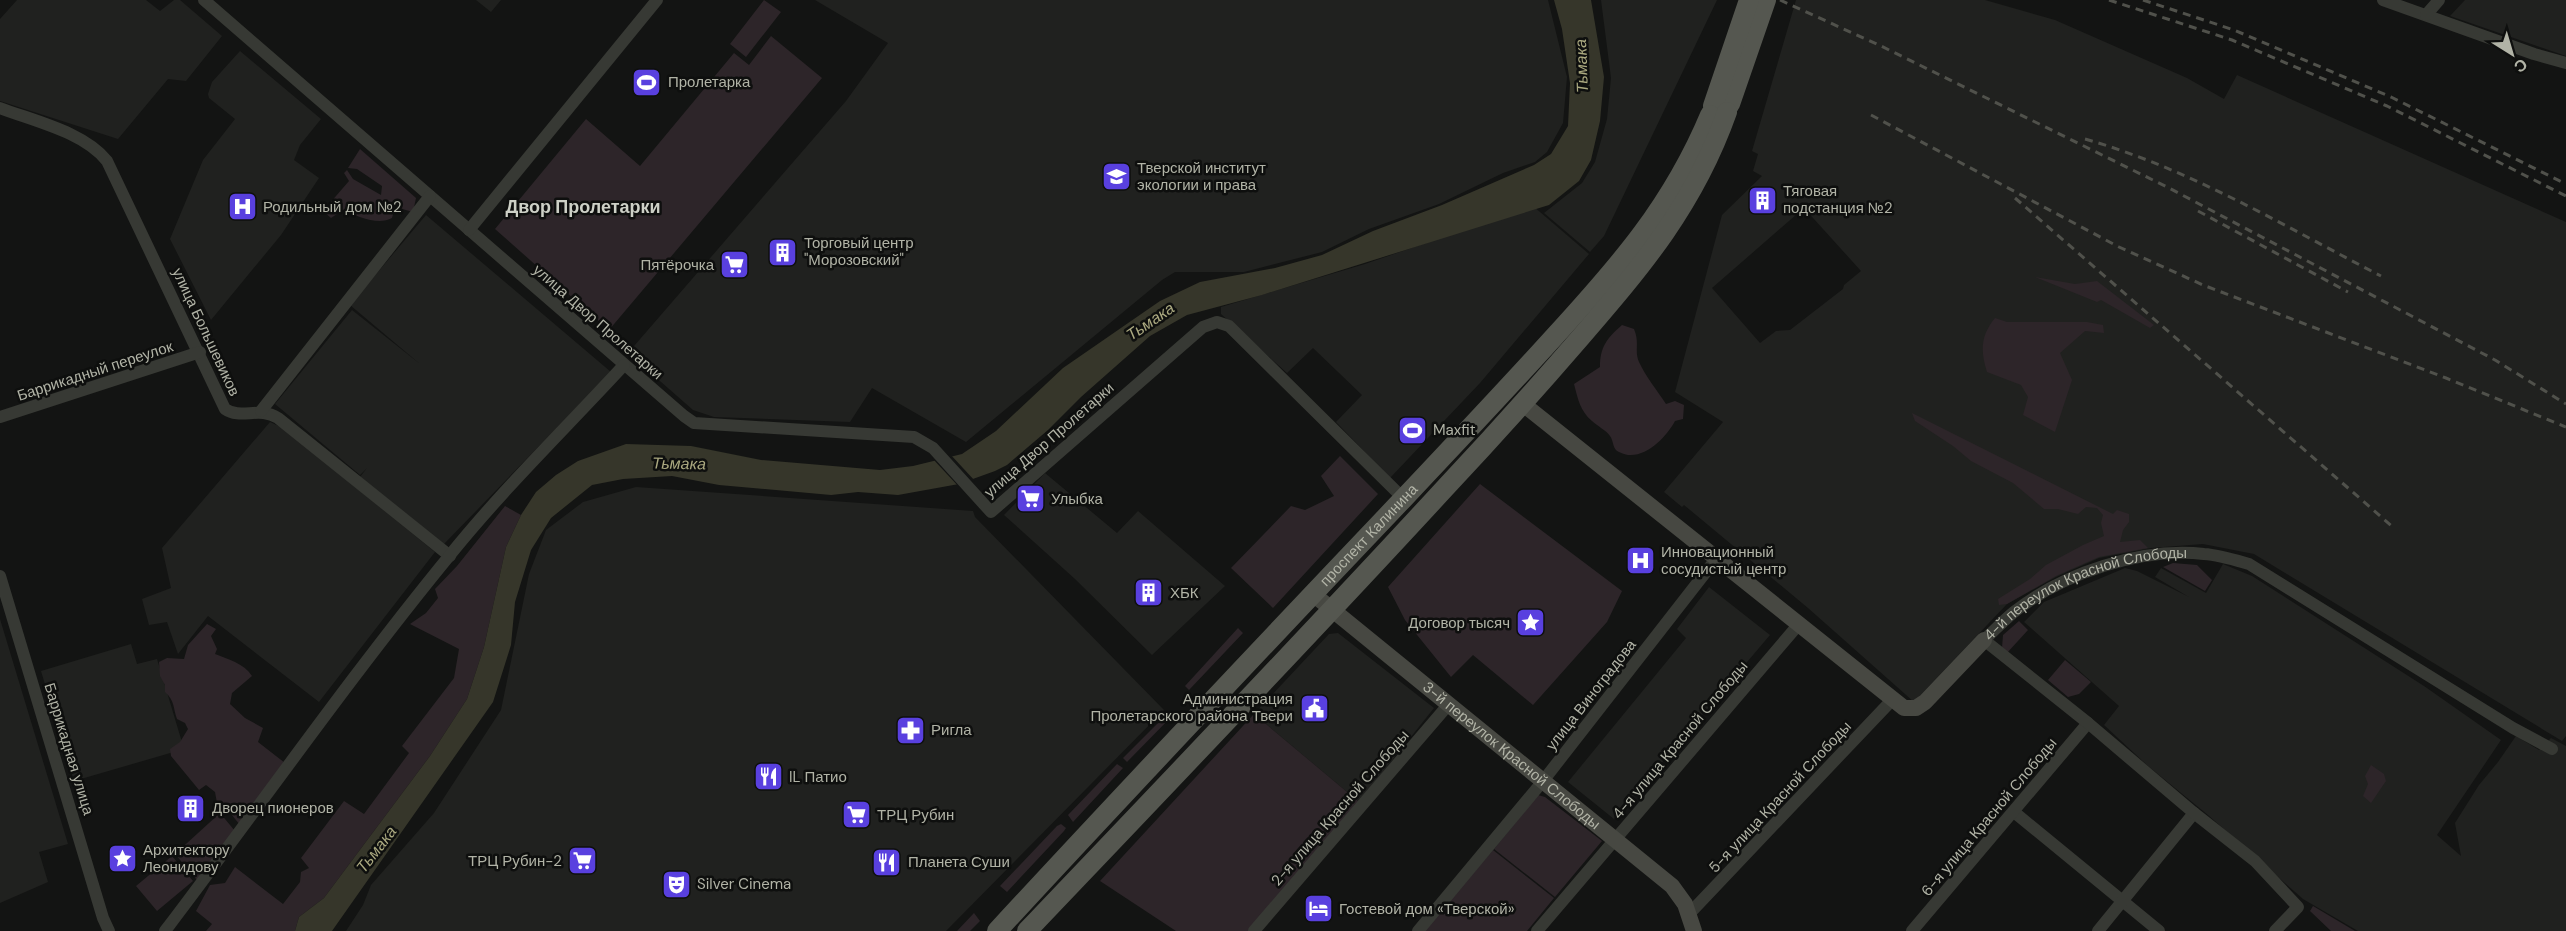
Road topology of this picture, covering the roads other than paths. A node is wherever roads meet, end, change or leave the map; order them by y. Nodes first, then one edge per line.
1 (204, 0) edge
2 (657, 0) edge
3 (1749, 0) edge
4 (1766, 0) edge
5 (2383, 0) edge
6 (2439, 0) edge
7 (2426, 15) junction
8 (2566, 63) edge
9 (0, 108) edge
10 (1720, 109) junction
11 (430, 196) junction
12 (469, 230) junction
13 (200, 352) junction
14 (624, 364) junction
15 (1516, 380) junction
16 (1523, 404) junction
17 (261, 411) junction
18 (0, 417) edge
19 (1403, 498) junction
20 (1410, 526) junction
21 (450, 556) junction
22 (1716, 559) junction
23 (0, 576) edge
24 (1313, 594) junction
25 (1332, 610) junction
26 (1799, 624) junction
27 (1984, 640) junction
28 (1893, 699) junction
29 (1449, 704) junction
30 (1192, 721) junction
31 (2088, 723) junction
32 (1199, 749) junction
33 (2552, 749) dead end
34 (1543, 781) junction
35 (2014, 812) junction
36 (2194, 813) junction
37 (1615, 839) junction
38 (2123, 902) junction
39 (1689, 915) junction
40 (109, 931) edge
41 (165, 931) edge
42 (997, 931) edge
43 (1027, 931) edge
44 (1254, 931) edge
45 (1418, 931) edge
46 (1537, 931) edge
47 (1694, 931) edge
48 (1912, 931) edge
49 (2098, 931) edge
50 (2158, 931) edge
51 (2275, 931) edge

1 - 11 street, улица Двор Пролетарки
2 - 12 street
3 - 10 main road, проспект Калинина
4 - 10 main road, проспект Калинина
5 - 7 street
6 - 7 street
7 - 8 street
9 - 13 street, улица Большевиков
10 - 15 main road, проспект Калинина
10 - 16 main road, проспект Калинина
11 - 12 street, улица Двор Пролетарки
11 - 17 street
12 - 14 street, улица Двор Пролетарки
13 - 17 street, улица Большевиков
13 - 18 street, Баррикадный переулок
14 - 19 street, улица Двор Пролетарки
14 - 21 street
15 - 16 main road
15 - 19 main road, проспект Калинина
16 - 20 main road, проспект Калинина
16 - 22 street, 4-й переулок Красной Слободы
17 - 21 street
19 - 20 main road
19 - 24 main road, проспект Калинина
20 - 25 main road, проспект Калинина
21 - 41 street
22 - 26 street, 4-й переулок Красной Слободы
22 - 34 street, улица Виноградова
23 - 40 street, Баррикадная улица
24 - 25 street, 3-й переулок Красной Слободы
24 - 30 main road, проспект Калинина
25 - 29 street, 3-й переулок Красной Слободы
25 - 32 main road, проспект Калинина
26 - 28 street, 4-й переулок Красной Слободы
26 - 37 street, 4-я улица Красной Слободы
27 - 28 street, 4-й переулок Красной Слободы
27 - 31 street
27 - 33 street, 4-й переулок Красной Слободы
28 - 39 street, 5-я улица Красной Слободы
29 - 34 street, 3-й переулок Красной Слободы
29 - 44 street, 2-я улица Красной Слободы
30 - 32 main road
30 - 42 main road, проспект Калинина
31 - 35 street, 6-я улица Красной Слободы
31 - 36 street
32 - 43 main road, проспект Калинина
34 - 37 street, 3-й переулок Красной Слободы
34 - 45 street, улица Виноградова
35 - 38 street
35 - 48 street, 6-я улица Красной Слободы
36 - 38 street
36 - 51 street
37 - 39 street, 3-й переулок Красной Слободы
37 - 46 street, 4-я улица Красной Слободы
38 - 49 street
38 - 50 street
39 - 47 street, 3-й переулок Красной Слободы

